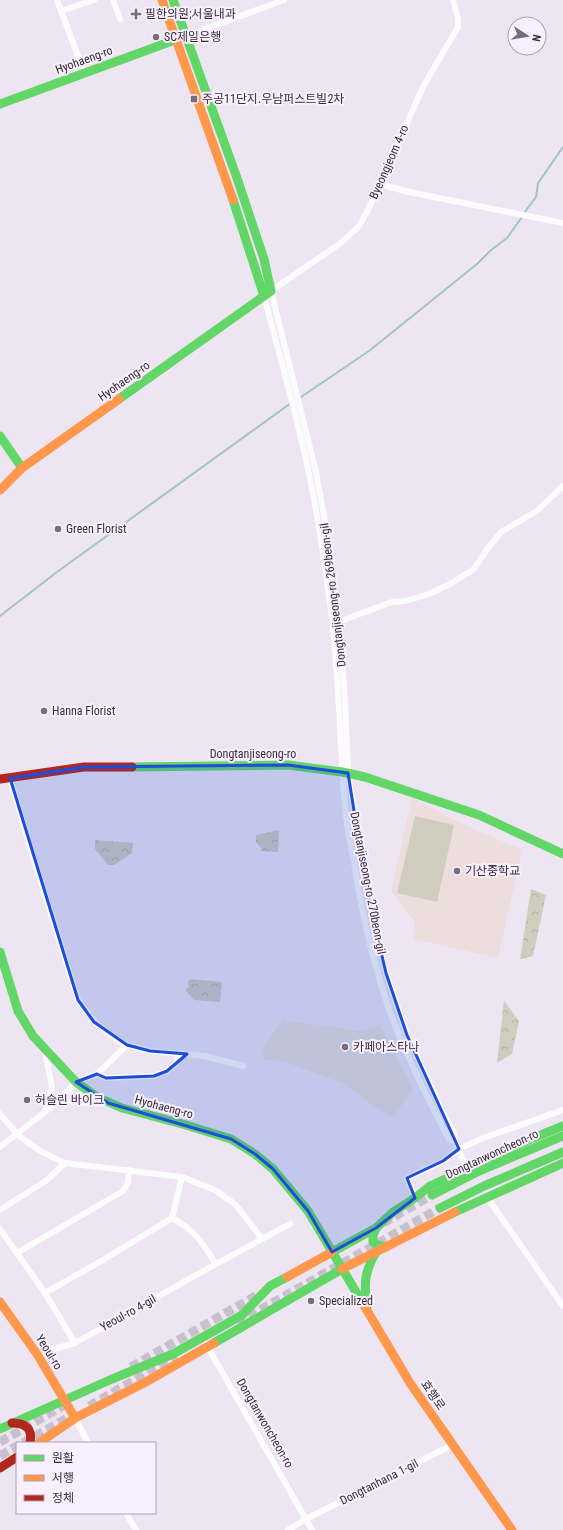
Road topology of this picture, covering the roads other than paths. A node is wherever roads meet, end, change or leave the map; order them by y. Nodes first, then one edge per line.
1 (57, 0) edge
2 (94, 0) edge
3 (113, 0) edge
4 (162, 0) edge
5 (173, 0) edge
6 (453, 0) edge
7 (280, 1) edge
8 (61, 11) junction
9 (120, 18) dead end
10 (186, 36) junction
11 (176, 40) junction
12 (84, 72) junction
13 (0, 104) edge
14 (379, 184) junction
15 (563, 223) edge
16 (268, 293) junction
17 (0, 436) edge
18 (22, 468) junction
19 (563, 486) edge
20 (0, 490) edge
21 (338, 622) junction
22 (345, 772) junction
23 (10, 778) junction
24 (0, 780) edge
25 (563, 854) edge
26 (0, 952) edge
27 (127, 1045) junction
28 (44, 1049) junction
29 (180, 1053) junction
30 (244, 1066) dead end
31 (97, 1074) junction
32 (76, 1082) junction
33 (57, 1102) junction
34 (108, 1103) junction
35 (563, 1110) edge
36 (45, 1112) junction
37 (0, 1114) edge
38 (563, 1126) edge
39 (18, 1135) junction
40 (563, 1136) edge
41 (0, 1147) edge
42 (459, 1149) junction
43 (563, 1152) edge
44 (65, 1163) junction
45 (563, 1163) edge
46 (468, 1168) junction
47 (129, 1170) junction
48 (182, 1177) junction
49 (432, 1195) tunnel mouth
50 (487, 1197) junction
51 (415, 1198) junction
52 (440, 1208) tunnel mouth
53 (0, 1210) edge
54 (172, 1218) junction
55 (290, 1224) dead end
56 (376, 1228) junction
57 (0, 1229) edge
58 (262, 1239) junction
59 (386, 1246) junction
60 (332, 1252) junction
61 (376, 1252) junction
62 (17, 1253) junction
63 (216, 1264) junction
64 (342, 1269) junction
65 (45, 1293) junction
66 (0, 1302) edge
67 (563, 1306) edge
68 (368, 1313) junction
69 (203, 1338) junction
70 (75, 1343) junction
71 (208, 1346) junction
72 (37, 1354) junction
73 (65, 1401) junction
74 (75, 1418) junction
75 (11, 1423) junction
76 (0, 1429) edge
77 (30, 1442) edge
78 (40, 1442) edge
79 (87, 1442) edge
80 (452, 1446) junction
81 (16, 1458) edge
82 (0, 1468) edge
83 (127, 1514) edge
84 (306, 1519) junction
85 (136, 1530) edge
86 (288, 1530) edge
87 (312, 1530) edge
88 (512, 1530) edge

1 - 8 street
2 - 8 street
3 - 9 street
4 - 11 main road
5 - 10 main road
6 - 14 street, Byeongjeom 4-ro
7 - 10 street, Hyohaeng-ro
8 - 12 street
10 - 11 main road, Hyohaeng-ro
10 - 16 main road
11 - 12 main road, Hyohaeng-ro
11 - 16 main road
12 - 13 main road, Hyohaeng-ro
14 - 15 street
14 - 16 street, Byeongjeom 4-ro
16 - 18 main road, Hyohaeng-ro
16 - 21 street, Dongtanjiseong-ro 269beon-gil
16 - 22 street
17 - 18 main road
18 - 20 main road, Hyohaeng-ro
19 - 21 street
21 - 22 street, Dongtanjiseong-ro 269beon-gil
22 - 23 main road, Dongtanjiseong-ro
22 - 25 main road, Dongtanjiseong-ro
22 - 42 street
23 - 24 main road, Dongtanjiseong-ro
23 - 27 street
26 - 28 main road, Hyohaeng-ro
27 - 29 street
27 - 31 street
28 - 32 main road, Hyohaeng-ro
28 - 36 street
29 - 30 street
29 - 31 street
31 - 32 street
32 - 33 street
32 - 34 main road, Hyohaeng-ro
33 - 34 street
33 - 36 street
34 - 60 main road, Hyohaeng-ro
35 - 42 street
36 - 39 street
37 - 39 street
38 - 46 main road
39 - 41 street
39 - 44 street
40 - 49 main road, Dongtanwoncheon-ro
42 - 46 street
42 - 51 street
43 - 52 main road
44 - 47 street
44 - 53 street
45 - 50 main road
46 - 51 main road
47 - 48 street
47 - 62 street
48 - 54 street
48 - 58 street
50 - 59 main road
50 - 67 street
51 - 56 main road
54 - 63 street
54 - 65 street
55 - 58 street, Yeoul-ro 4-gil
56 - 59 main road
56 - 60 main road
57 - 62 street
58 - 63 street, Yeoul-ro 4-gil
59 - 61 main road
60 - 64 main road, Hyohaeng-ro
60 - 69 main road
61 - 64 main road
61 - 68 main road
62 - 65 street
63 - 70 street, Yeoul-ro 4-gil
64 - 68 main road, 효행로
64 - 71 main road
65 - 70 street
66 - 72 main road, Yeoul-ro
68 - 80 main road, 효행로
69 - 71 street, Dongtanwoncheon-ro
69 - 73 main road
70 - 72 street, Yeoul-ro 4-gil
71 - 74 main road
71 - 84 street, Dongtanwoncheon-ro
72 - 73 main road, Yeoul-ro
73 - 74 main road, Yeoul-ro
73 - 75 main road
74 - 78 main road
74 - 79 street
75 - 76 main road
75 - 77 main road
80 - 84 street, Dongtanhana 1-gil
80 - 88 main road, 효행로
81 - 82 main road
83 - 85 street
84 - 86 street, Dongtanhana 1-gil
84 - 87 street

